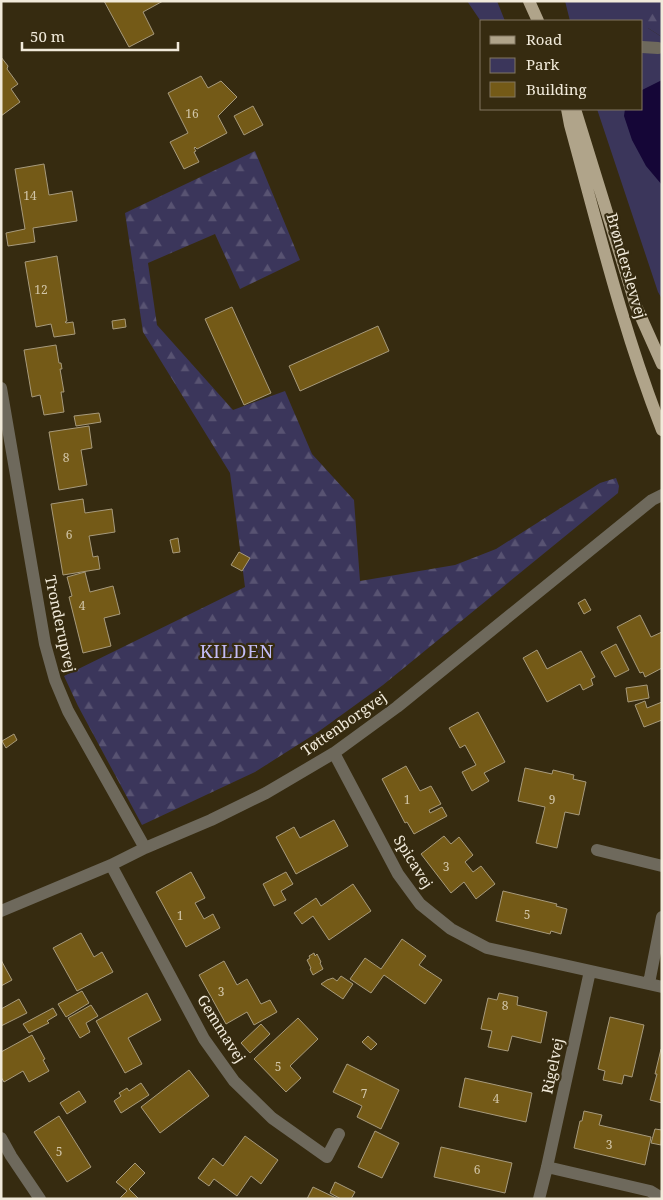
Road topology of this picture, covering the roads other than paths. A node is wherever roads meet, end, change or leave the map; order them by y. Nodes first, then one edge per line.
1 (529, 1) edge
2 (538, 20) edge
3 (643, 47) edge
4 (658, 48) dead end
5 (567, 110) edge
6 (575, 110) edge
7 (662, 364) edge
8 (1, 388) edge
9 (662, 430) edge
10 (662, 495) edge
11 (334, 754) junction
12 (145, 848) junction
13 (597, 850) dead end
14 (111, 865) junction
15 (662, 866) edge
16 (1, 911) edge
17 (662, 917) edge
18 (590, 971) junction
19 (649, 983) junction
20 (662, 987) edge
21 (339, 1134) dead end
22 (1, 1138) edge
23 (547, 1167) junction
24 (662, 1198) edge
25 (40, 1199) edge
26 (539, 1199) edge

1 - 2 main road
3 - 4 street
5 - 9 main road, Brønderslevvej
6 - 7 main road, Brønderslevvej
8 - 12 street, Tronderupvej
10 - 11 street, Tøttenborgvej
11 - 12 street, Tøttenborgvej
11 - 18 street, Spicavej
12 - 14 street, Tøttenborgvej
13 - 15 street
14 - 16 street, Tøttenborgvej
14 - 21 street, Gemmavej
17 - 19 street
18 - 19 street, Spicavej
18 - 23 street, Rigelvej
19 - 20 street, Spicavej
22 - 25 street
23 - 24 street
23 - 26 street, Rigelvej

